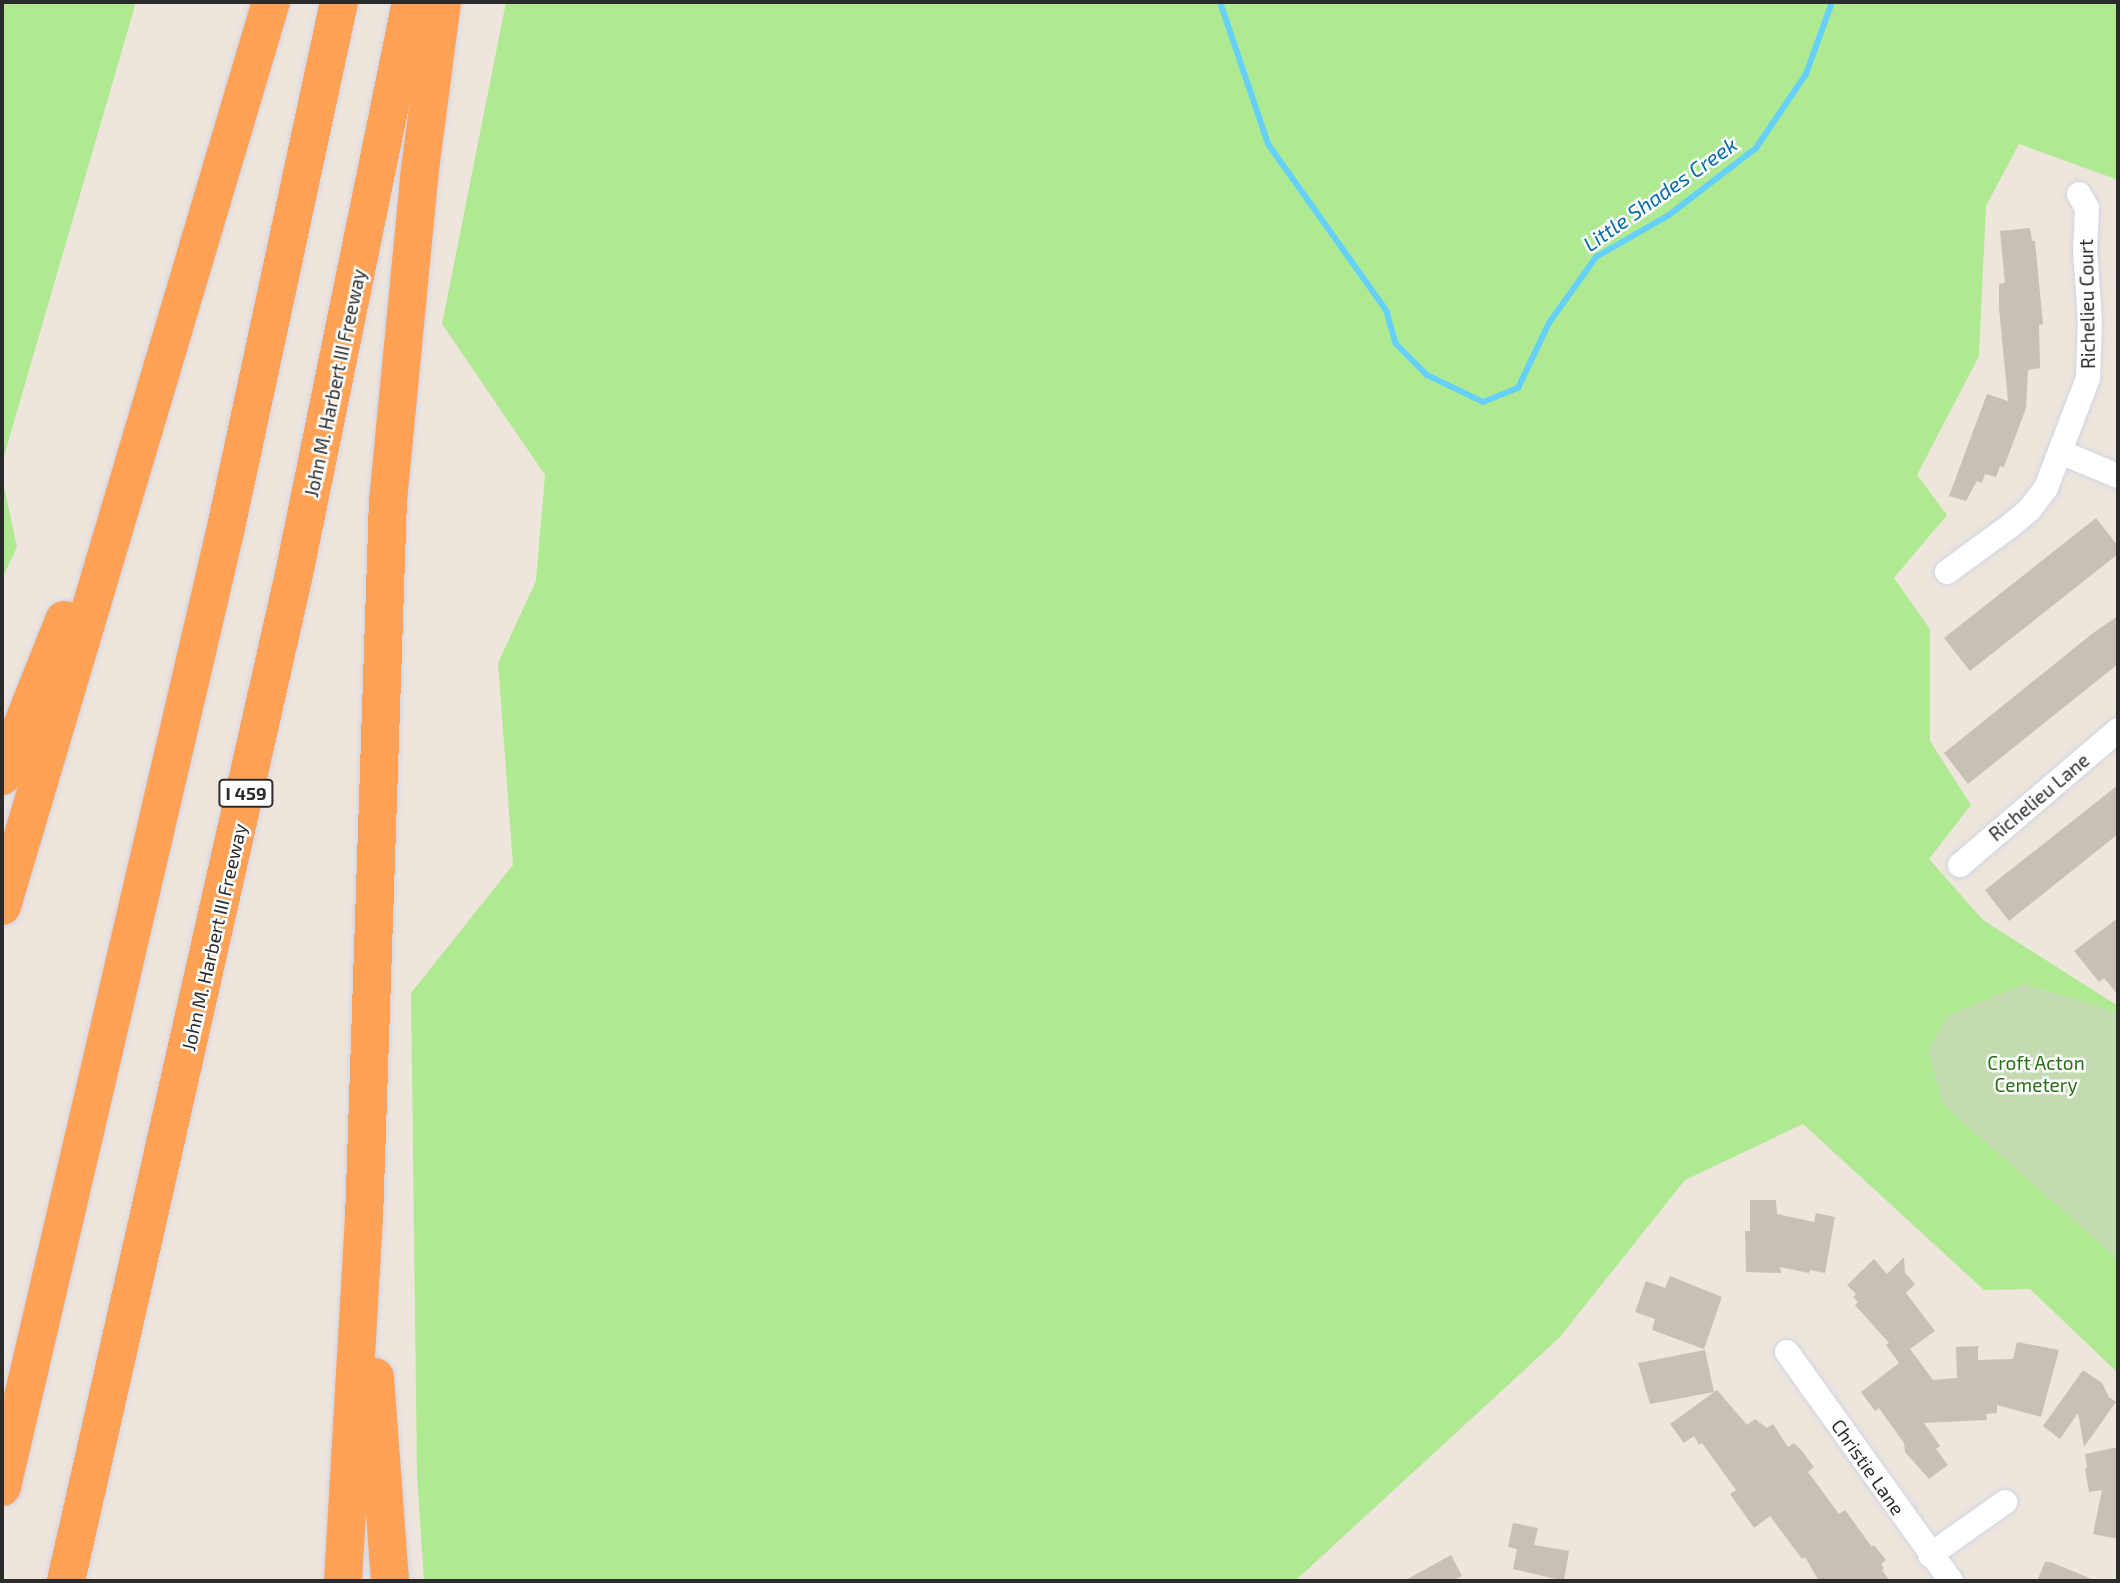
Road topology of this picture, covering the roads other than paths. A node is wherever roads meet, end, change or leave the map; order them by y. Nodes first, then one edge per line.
1 (271, 2) edge
2 (339, 2) edge
3 (411, 2) edge
4 (442, 2) edge
5 (2079, 194) dead end
6 (195, 263) junction
7 (2060, 452) junction
8 (2118, 476) edge
9 (1947, 572) dead end
10 (2118, 730) edge
11 (2, 776) edge
12 (1960, 865) dead end
13 (2, 906) edge
14 (364, 1219) junction
15 (1787, 1352) dead end
16 (2, 1487) edge
17 (2005, 1502) dead end
18 (1930, 1555) junction
19 (66, 1581) edge
20 (343, 1581) edge
21 (390, 1581) edge
22 (1951, 1581) edge

1 - 6 highway
2 - 16 highway
3 - 19 highway, John M. Harbert III Freeway / I 459
4 - 14 highway
5 - 7 street, Richelieu Court
6 - 11 highway
6 - 13 highway
7 - 8 street
7 - 9 street, Richelieu Court
10 - 12 street, Richelieu Lane
14 - 20 highway
14 - 21 highway
15 - 18 street, Christie Lane
17 - 18 street
18 - 22 street, Christie Lane

